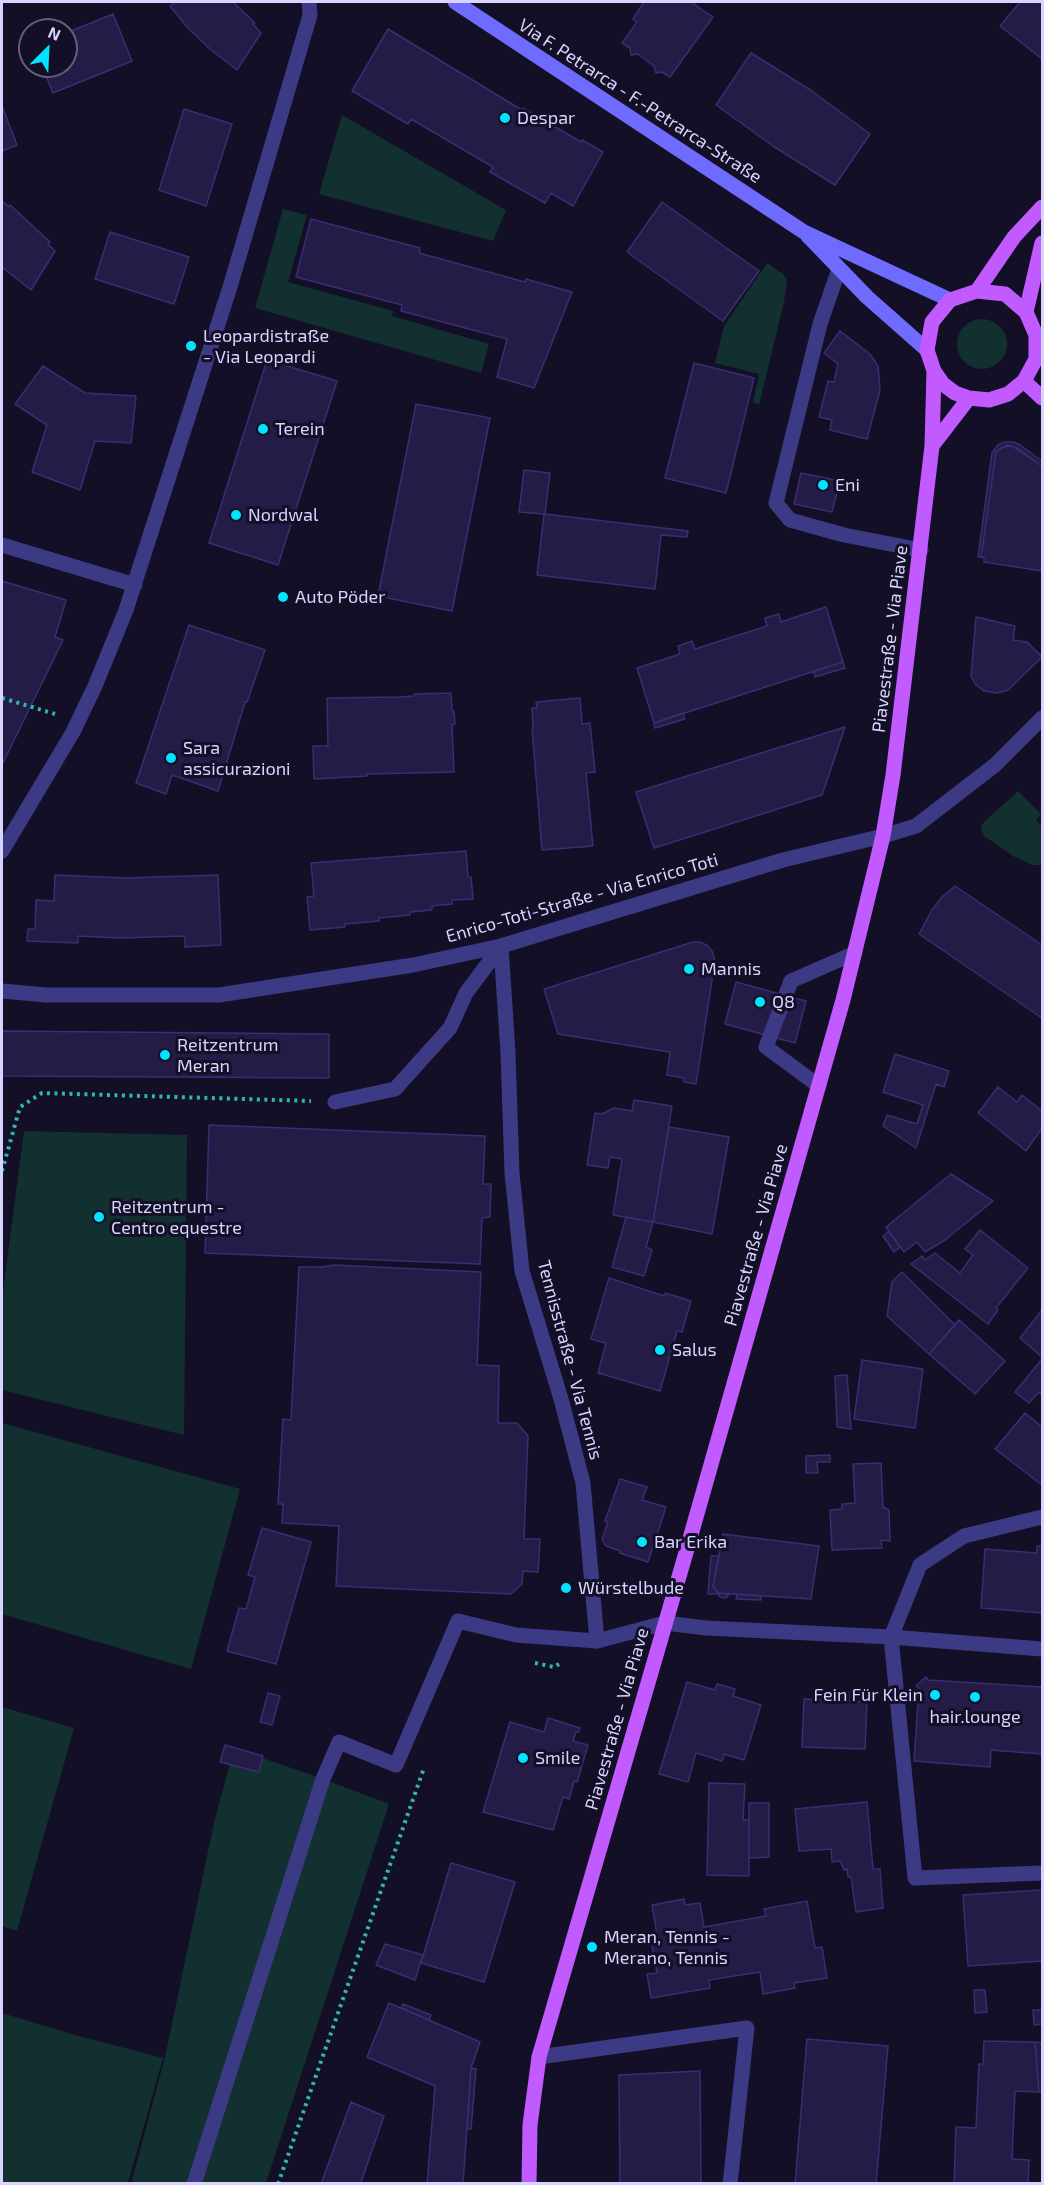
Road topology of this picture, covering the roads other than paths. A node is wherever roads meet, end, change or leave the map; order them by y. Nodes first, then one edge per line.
1 (309, 2) edge
2 (455, 2) edge
3 (1042, 207) edge
4 (804, 232) junction
5 (1042, 243) edge
6 (839, 269) junction
7 (977, 291) junction
8 (950, 300) junction
9 (1026, 312) junction
10 (927, 350) junction
11 (934, 371) junction
12 (1024, 381) junction
13 (969, 398) junction
14 (1042, 398) edge
15 (932, 446) junction
16 (2, 545) edge
17 (921, 550) junction
18 (135, 585) junction
19 (1042, 718) edge
20 (884, 836) junction
21 (2, 851) edge
22 (501, 946) junction
23 (855, 953) junction
24 (2, 991) edge
25 (819, 1086) junction
26 (335, 1102) road end
27 (1042, 1517) edge
28 (665, 1623) junction
29 (891, 1636) junction
30 (597, 1641) junction
31 (1042, 1649) edge
32 (1042, 1873) edge
33 (539, 2057) junction
34 (194, 2184) edge
35 (529, 2184) edge
36 (730, 2184) edge

1 - 18 street
2 - 4 street, Via F. Petrarca - F.-Petrarca-Straße
3 - 7 main road
4 - 6 street, Via F. Petrarca - F.-Petrarca-Straße
4 - 8 street, Via F. Petrarca - F.-Petrarca-Straße
5 - 9 main road
6 - 10 street, Via F. Petrarca - F.-Petrarca-Straße
6 - 17 street
7 - 8 main road
7 - 9 main road
8 - 10 main road
9 - 12 main road
10 - 11 main road, Piavestraße - Via Piave
11 - 13 main road, Piavestraße - Via Piave
11 - 15 main road, Piavestraße - Via Piave
12 - 13 main road
12 - 14 main road
13 - 15 main road
15 - 17 main road, Piavestraße - Via Piave
16 - 18 street
17 - 20 main road, Piavestraße - Via Piave
18 - 21 street
19 - 20 street
20 - 22 street, Enrico-Toti-Straße - Via Enrico Toti
20 - 23 main road, Piavestraße - Via Piave
22 - 24 street, Enrico-Toti-Straße - Via Enrico Toti
22 - 26 street
22 - 30 street, Tennisstraße - Via Tennis
23 - 25 main road, Piavestraße - Via Piave
23 - 25 street
25 - 28 main road, Piavestraße - Via Piave
27 - 29 street
28 - 29 street
28 - 30 street
28 - 33 main road, Piavestraße - Via Piave
29 - 31 street
29 - 32 street
30 - 34 street
33 - 35 main road, Piavestraße - Via Piave
33 - 36 street

